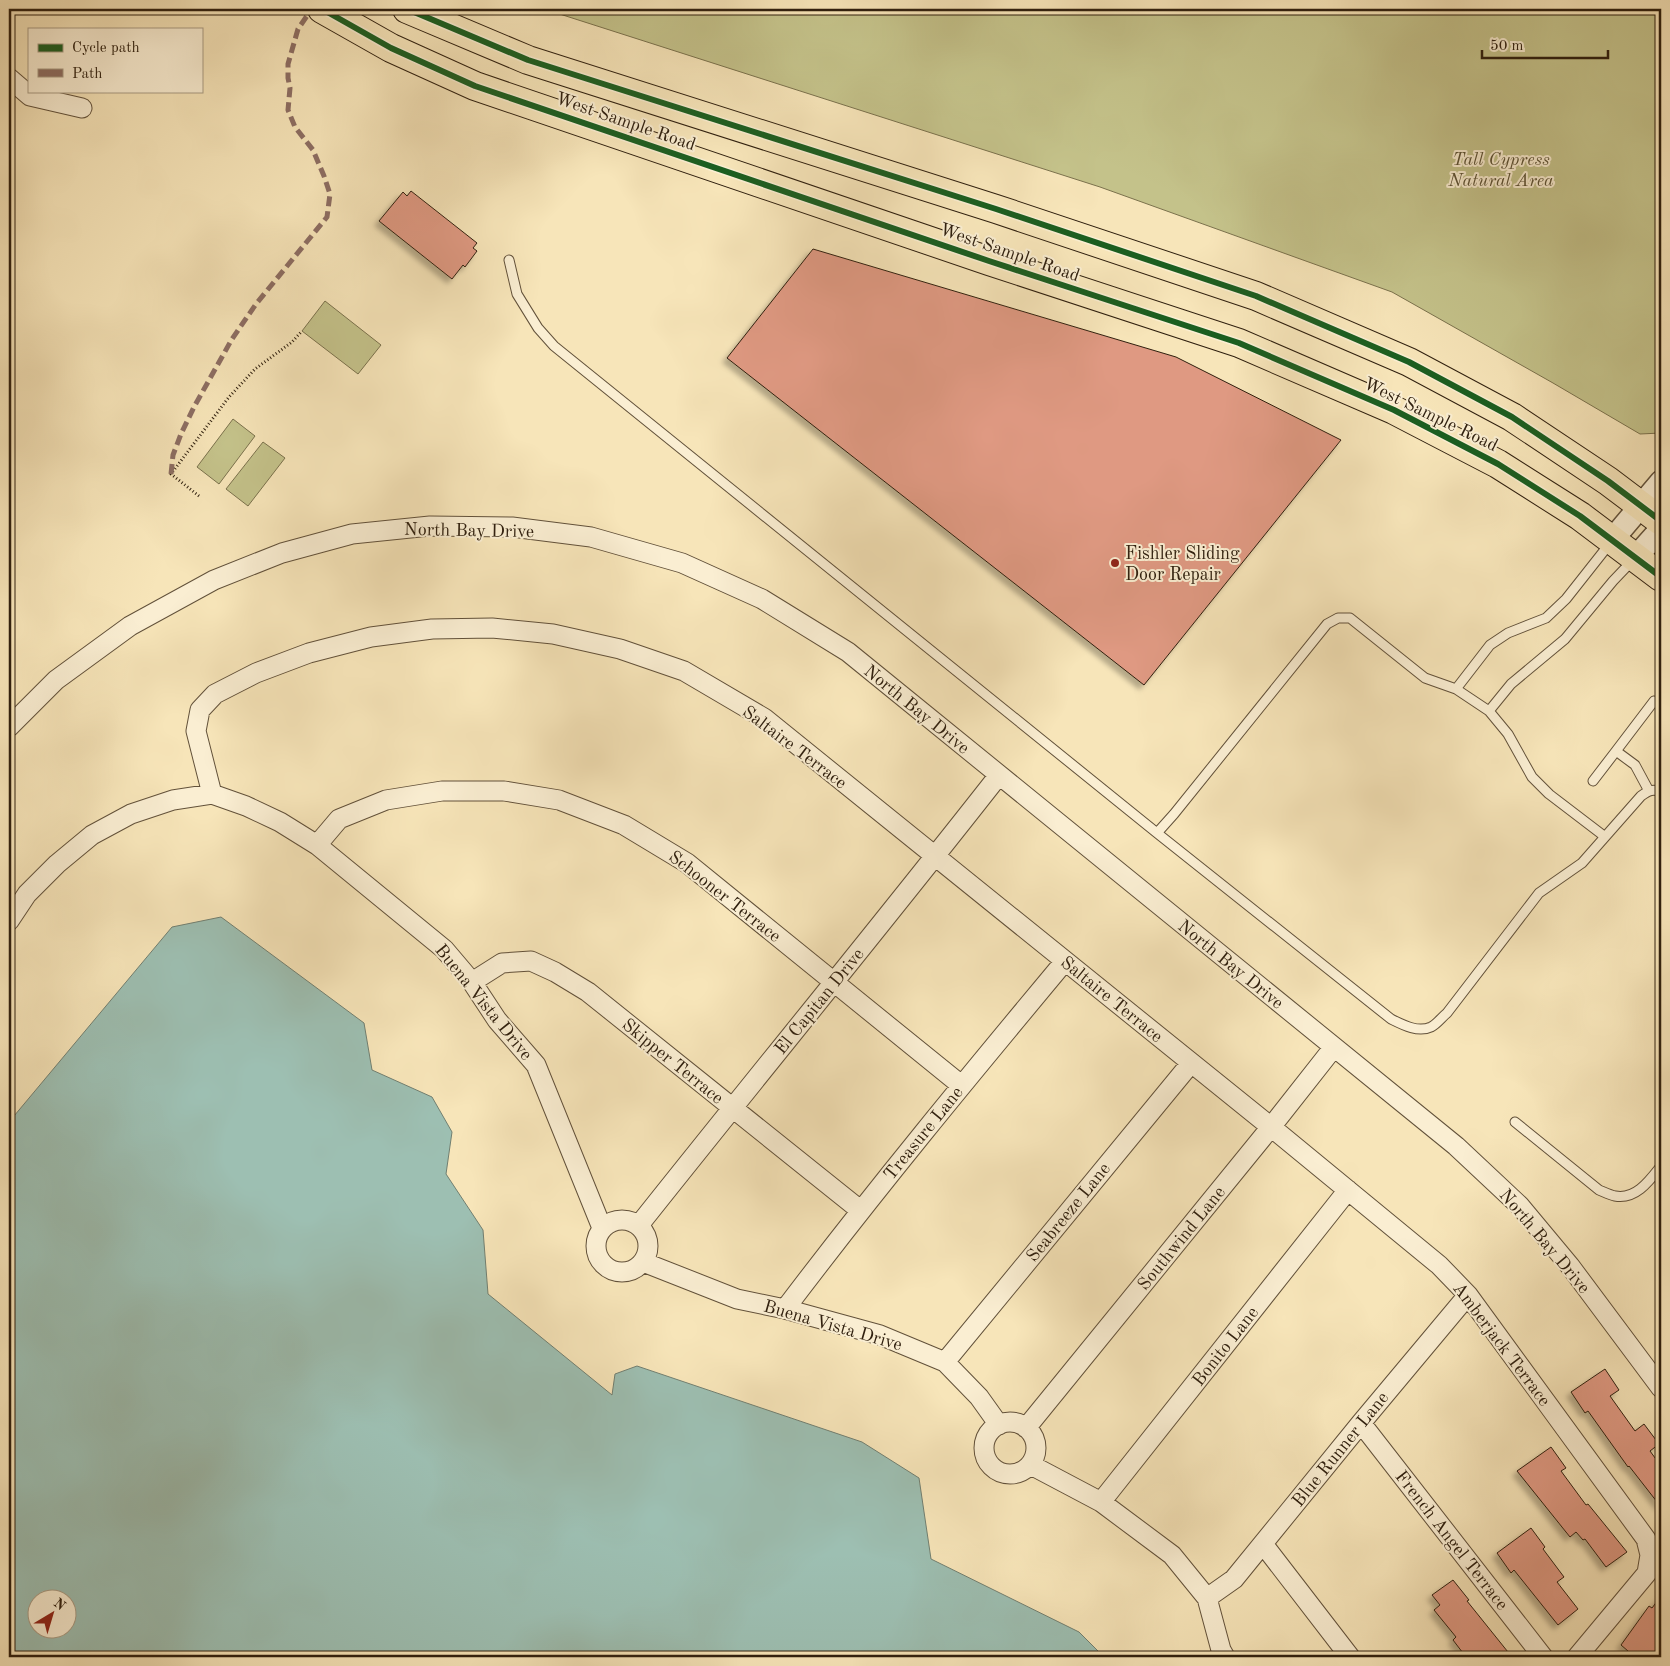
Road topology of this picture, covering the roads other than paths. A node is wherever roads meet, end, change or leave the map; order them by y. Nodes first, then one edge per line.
1 (322, 9) edge
2 (407, 9) edge
3 (9, 78) edge
4 (82, 108) dead end
5 (508, 260) dead end
6 (1661, 482) edge
7 (1651, 513) edge
8 (1661, 529) edge
9 (1612, 540) junction
10 (1636, 557) junction
11 (1661, 577) edge
12 (1456, 689) junction
13 (1654, 701) dead end
14 (1489, 711) junction
15 (9, 727) edge
16 (1616, 751) junction
17 (999, 775) junction
18 (1592, 781) dead end
19 (1649, 791) junction
20 (1661, 792) edge
21 (212, 794) junction
22 (1157, 833) junction
23 (1604, 836) junction
24 (317, 846) junction
25 (935, 856) junction
26 (9, 921) edge
27 (1065, 961) junction
28 (472, 982) junction
29 (835, 983) junction
30 (1334, 1047) junction
31 (1191, 1063) junction
32 (961, 1086) junction
33 (732, 1108) junction
34 (1516, 1122) dead end
35 (1271, 1127) junction
36 (1661, 1166) edge
37 (1348, 1190) junction
38 (860, 1210) junction
39 (639, 1225) junction
40 (602, 1228) junction
41 (643, 1262) junction
42 (1468, 1294) junction
43 (785, 1309) junction
44 (945, 1362) junction
45 (1661, 1388) edge
46 (1361, 1423) junction
47 (999, 1425) junction
48 (1026, 1428) junction
49 (1030, 1465) junction
50 (1101, 1502) junction
51 (1263, 1544) junction
52 (1207, 1598) junction
53 (1225, 1657) edge
54 (1350, 1657) edge
55 (1544, 1657) edge
56 (1577, 1657) edge

1 - 9 main road, West Sample Road
2 - 7 main road, West Sample Road
3 - 4 street
5 - 22 lane
6 - 7 street
7 - 9 street
8 - 10 street
9 - 10 main road, West Sample Road
9 - 12 lane
10 - 11 main road, West Sample Road
10 - 14 lane
12 - 14 lane
12 - 22 lane
13 - 16 lane
14 - 23 lane
15 - 17 street, North Bay Drive
16 - 18 lane
16 - 19 lane
17 - 25 street, El Capitan Drive
17 - 30 street, North Bay Drive
19 - 20 lane
19 - 23 lane
21 - 24 street, Buena Vista Drive
21 - 25 street, Saltaire Terrace
21 - 26 street
22 - 23 lane
24 - 28 street, Buena Vista Drive
24 - 29 street, Schooner Terrace
25 - 27 street, Saltaire Terrace
25 - 29 street, El Capitan Drive
27 - 31 street, Saltaire Terrace
27 - 32 street, Treasure Lane
28 - 33 street, Skipper Terrace
28 - 40 street, Buena Vista Drive
29 - 32 street, Schooner Terrace
29 - 33 street, El Capitan Drive
30 - 35 street, Southwind Lane
30 - 45 street, North Bay Drive
31 - 35 street, Saltaire Terrace
31 - 44 street, Seabreeze Lane
32 - 38 street, Treasure Lane
33 - 38 street, Skipper Terrace
33 - 39 street, El Capitan Drive
34 - 36 lane
35 - 37 street, Amberjack Terrace
35 - 48 street, Southwind Lane
37 - 42 street, Amberjack Terrace
37 - 50 street, Bonito Lane
38 - 43 street, Treasure Lane
39 - 40 street
39 - 41 street
40 - 41 street
41 - 43 street, Buena Vista Drive
42 - 46 street, Blue Runner Lane
42 - 56 street, Amberjack Terrace
43 - 44 street, Buena Vista Drive
44 - 47 street, Buena Vista Drive
46 - 51 street, Blue Runner Lane
46 - 55 street, French Angel Terrace
47 - 48 street
47 - 49 street
48 - 49 street
49 - 50 street
50 - 52 street
51 - 52 street, Blue Runner Lane
51 - 54 street
52 - 53 street

